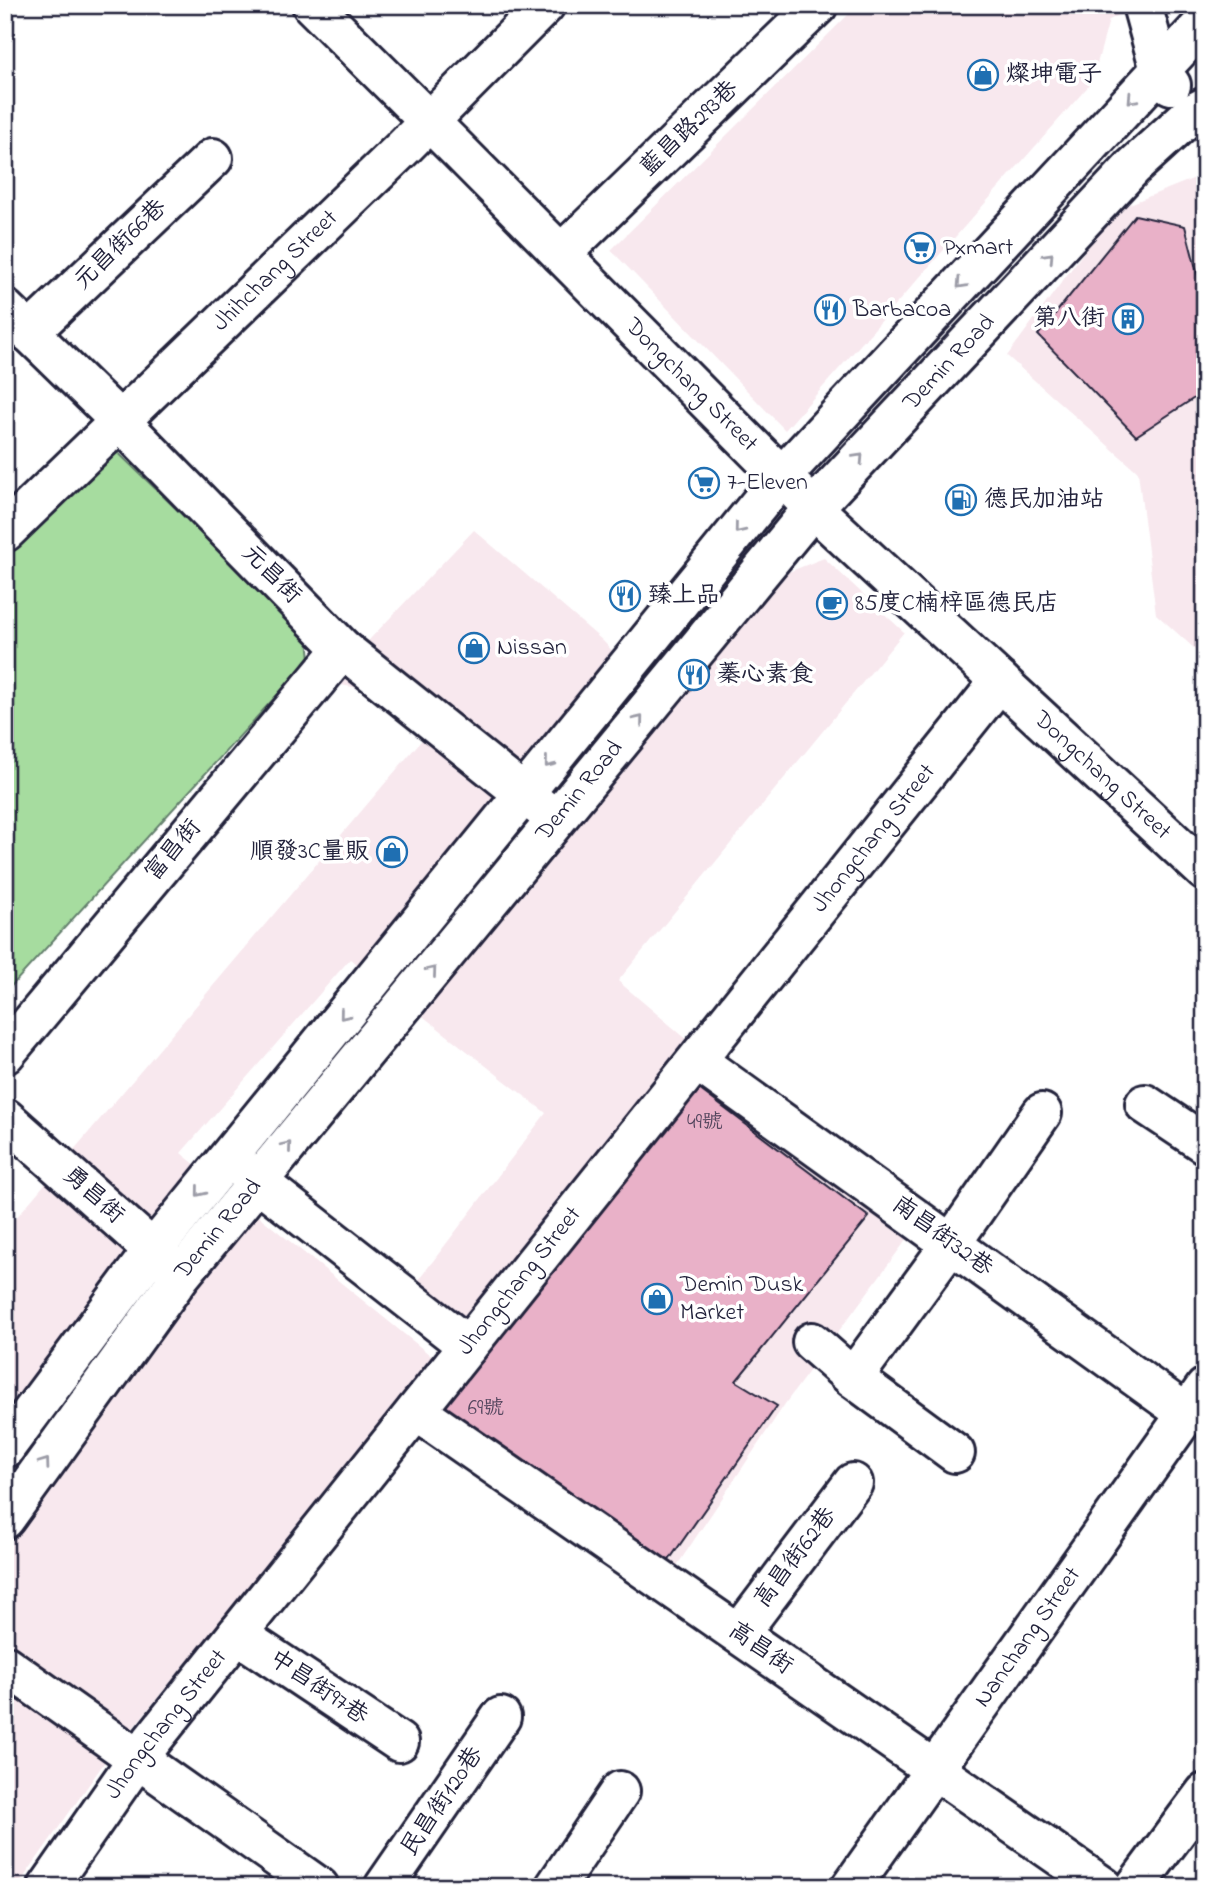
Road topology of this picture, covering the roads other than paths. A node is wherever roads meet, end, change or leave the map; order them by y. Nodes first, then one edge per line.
1 (312, 5) edge
2 (545, 5) edge
3 (818, 5) edge
4 (1142, 5) edge
5 (1200, 26) edge
6 (1160, 70) junction
7 (1200, 118) edge
8 (430, 122) junction
9 (213, 158) dead end
10 (561, 254) junction
11 (17, 321) edge
12 (121, 422) junction
13 (782, 476) junction
14 (813, 508) junction
15 (5, 532) edge
16 (343, 649) junction
17 (1000, 681) junction
18 (523, 794) junction
19 (556, 820) junction
20 (1205, 871) edge
21 (5, 1054) edge
22 (696, 1060) junction
23 (1145, 1104) dead end
24 (1042, 1113) dead end
25 (5, 1118) edge
26 (1205, 1144) edge
27 (227, 1158) junction
28 (258, 1181) junction
29 (951, 1244) junction
30 (153, 1250) junction
31 (181, 1275) junction
32 (812, 1342) dead end
33 (468, 1346) junction
34 (853, 1378) junction
35 (1196, 1401) edge
36 (416, 1411) junction
37 (5, 1448) edge
38 (955, 1453) dead end
39 (853, 1483) dead end
40 (5, 1519) edge
41 (237, 1634) junction
42 (739, 1634) junction
43 (5, 1665) edge
44 (501, 1717) dead end
45 (399, 1742) dead end
46 (138, 1758) junction
47 (935, 1769) junction
48 (620, 1791) dead end
49 (1205, 1793) edge
50 (48, 1887) edge
51 (319, 1887) edge
52 (384, 1887) edge
53 (555, 1887) edge
54 (851, 1887) edge
55 (1104, 1887) edge
56 (1135, 1887) edge

1 - 8 street, Dongchang Street
2 - 8 street, Jhihchang Street
3 - 10 street, 藍昌路293巷
4 - 6 street
5 - 6 street, Demin Road
6 - 7 street
6 -> 13 street, Demin Road
14 -> 7 street, Demin Road
8 - 10 street, Dongchang Street
8 - 12 street, Jhihchang Street
9 - 11 street, 元昌街66巷
10 - 13 street, Dongchang Street
11 - 12 street, 元昌街
12 - 15 street, Jhihchang Street
12 - 16 street, 元昌街
13 - 14 street, Dongchang Street
13 -> 18 street, Demin Road
14 - 17 street, Dongchang Street
19 -> 14 street, Demin Road
16 - 18 street, 元昌街
16 - 21 street, 富昌街
17 - 20 street, Dongchang Street
17 - 22 street, Jhongchang Street
18 - 19 street, 元昌街
18 -> 27 street, Demin Road
28 -> 19 street, Demin Road
22 - 29 street, 南昌街32巷
22 - 33 street, Jhongchang Street
23 - 26 street
24 - 29 street
25 - 30 street, 勇昌街
27 - 28 street
27 -> 30 street, Demin Road
28 - 31 street, Demin Road
28 - 33 street
29 - 34 street
29 - 35 street, 南昌街32巷
30 - 31 street, 勇昌街
30 - 37 street, Demin Road
40 -> 31 street, Demin Road
32 - 34 street
33 - 36 street, Jhongchang Street
34 - 38 street
35 - 47 street, Nanchang Street
36 - 41 street, Jhongchang Street
36 - 42 street, 高昌街
39 - 42 street, 高昌街62巷
41 - 45 street, 中昌街97巷
41 - 46 street, Jhongchang Street
42 - 47 street, 高昌街
43 - 46 street
44 - 52 street, 民昌街120巷
46 - 50 street, Jhongchang Street
46 - 51 street
47 - 54 street, Nanchang Street
47 - 55 street, 高昌街
48 - 53 street
49 - 56 street

